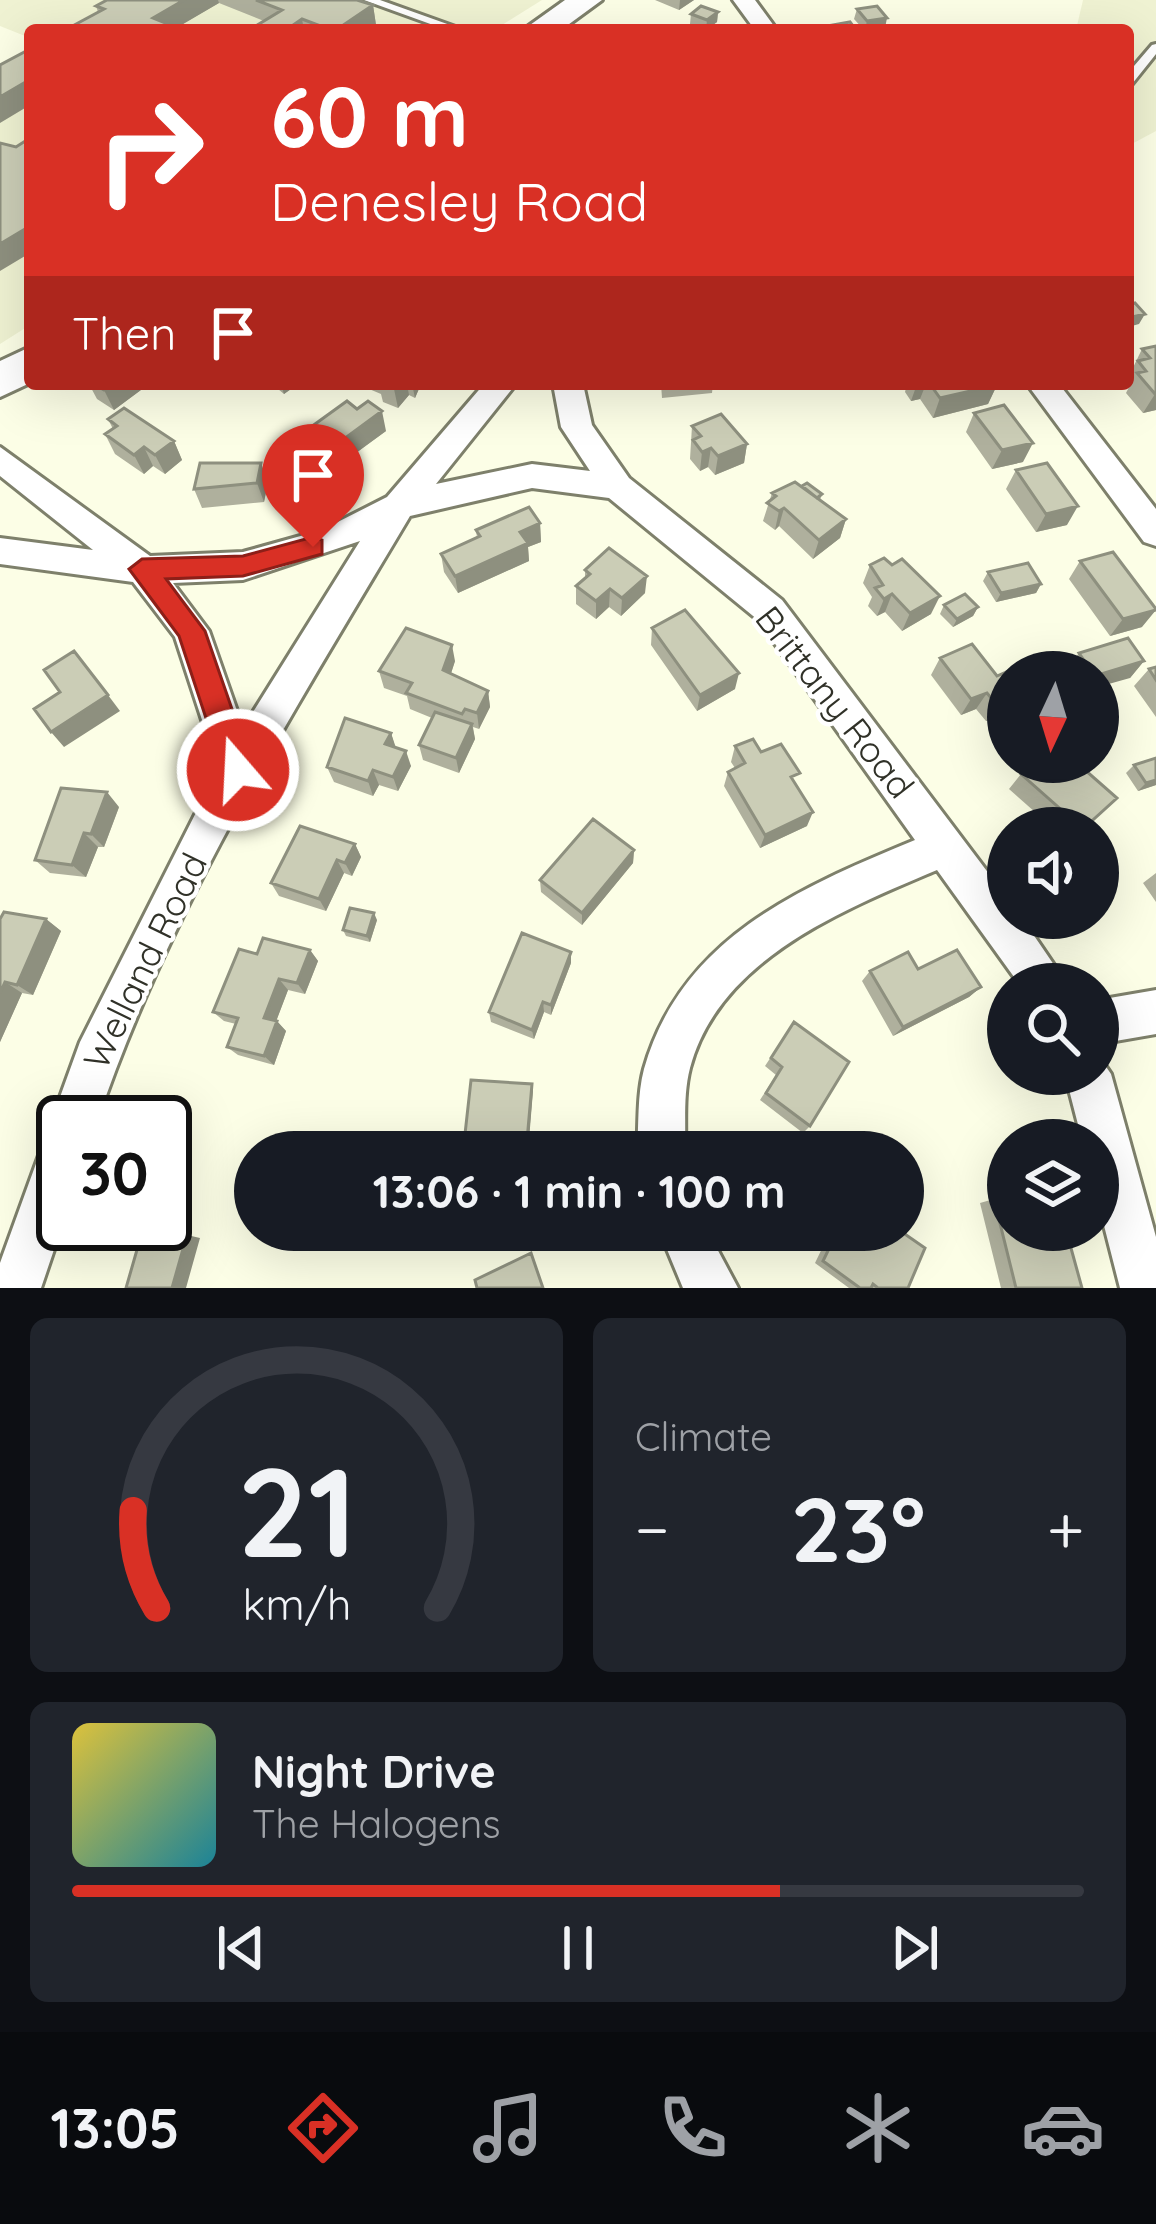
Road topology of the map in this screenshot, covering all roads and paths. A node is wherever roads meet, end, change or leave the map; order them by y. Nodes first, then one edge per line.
1 (369, 0) edge
2 (587, 0) edge
3 (419, 24) edge
4 (549, 24) edge
5 (1156, 47) edge
6 (1134, 74) edge
7 (496, 390) edge
8 (569, 390) edge
9 (1047, 390) edge
10 (0, 459) edge
11 (617, 488) junction
12 (399, 506) junction
13 (1156, 533) edge
14 (0, 551) edge
15 (142, 569) junction
16 (238, 770) junction
17 (946, 846) junction
18 (1030, 963) edge
19 (1156, 1012) edge
20 (1119, 1018) edge
21 (83, 1095) edge
22 (1094, 1095) edge
23 (662, 1131) edge
24 (36, 1231) edge
25 (689, 1251) edge
26 (16, 1288) edge
27 (713, 1288) edge
28 (1145, 1288) edge

1 - 3 lane
2 - 4 main road
5 - 6 lane
7 - 12 street, Welland Road
8 - 11 street, Brittany Road
9 - 13 street
10 - 15 street
11 - 12 street
11 - 17 street, Brittany Road
12 - 15 street
12 - 16 street, Welland Road
14 - 15 street
15 - 16 street
16 - 21 street, Welland Road
17 - 18 street, Brittany Road
17 - 23 street
19 - 20 street
22 - 28 street
24 - 26 street
25 - 27 street

